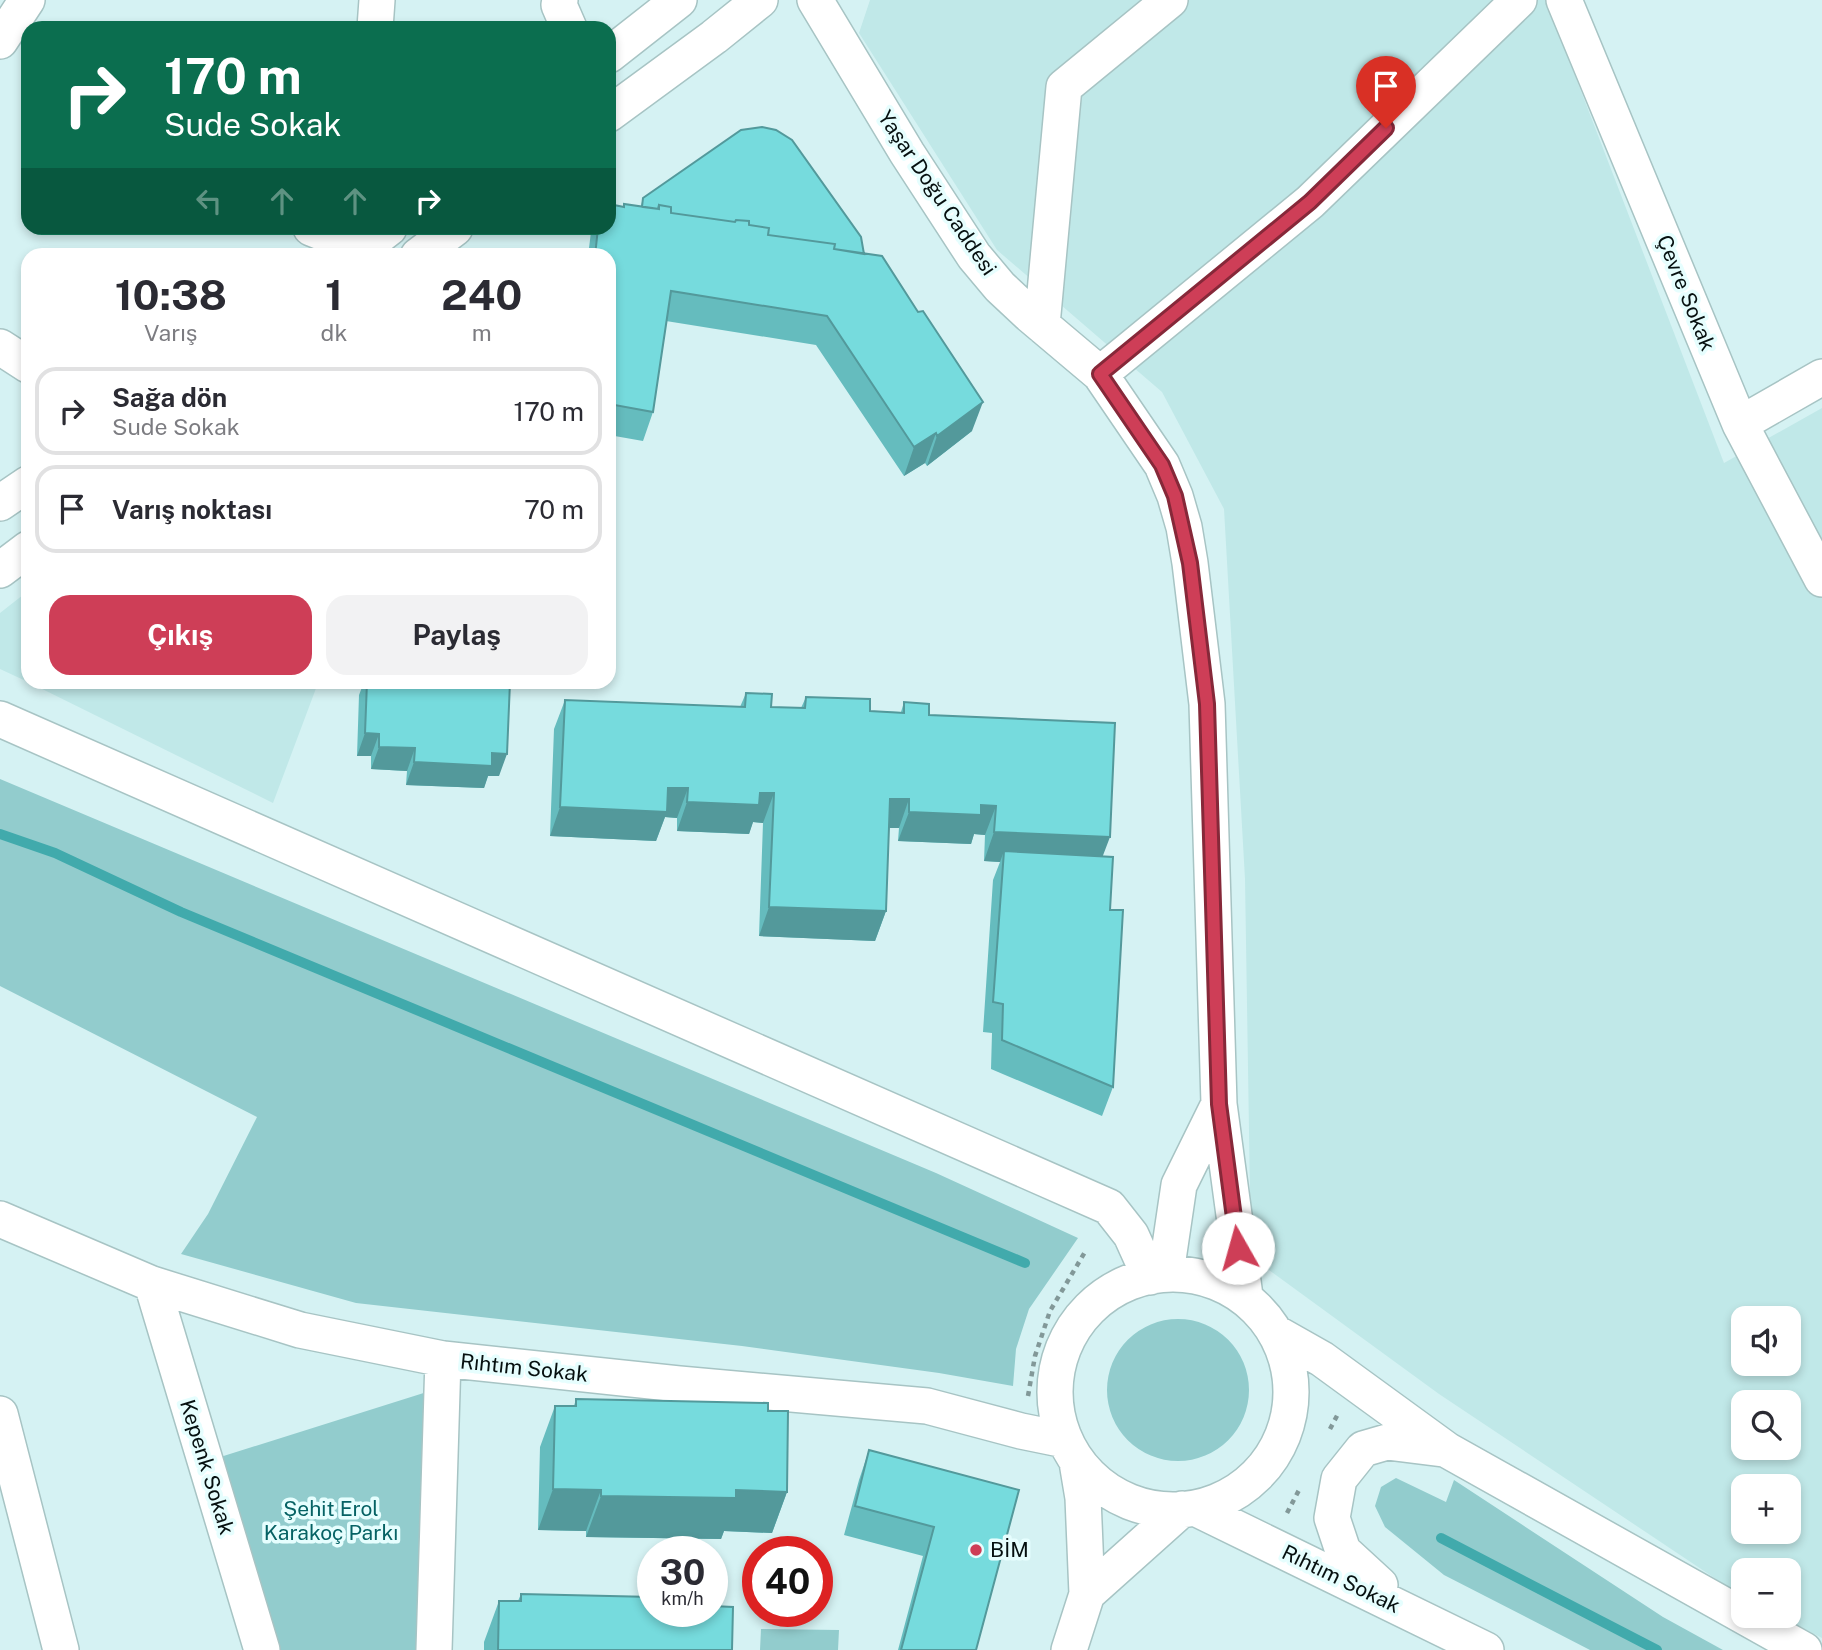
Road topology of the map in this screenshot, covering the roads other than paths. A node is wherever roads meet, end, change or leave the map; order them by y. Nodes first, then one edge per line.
1 (27, 0) edge
2 (377, 0) edge
3 (560, 0) edge
4 (679, 0) edge
5 (761, 0) edge
6 (816, 0) edge
7 (1170, 0) edge
8 (1519, 0) edge
9 (1564, 0) edge
10 (376, 21) edge
11 (566, 21) edge
12 (0, 41) edge
13 (616, 50) edge
14 (616, 109) edge
15 (328, 235) edge
16 (376, 235) edge
17 (446, 235) edge
18 (357, 245) edge
19 (429, 248) edge
20 (1042, 325) junction
21 (0, 347) edge
22 (21, 360) edge
23 (1100, 374) junction
24 (1822, 377) edge
25 (1740, 424) junction
26 (21, 489) edge
27 (0, 503) edge
28 (21, 554) edge
29 (0, 570) edge
30 (1822, 579) edge
31 (0, 719) edge
32 (1219, 1104) junction
33 (0, 1219) edge
34 (1158, 1275) junction
35 (152, 1284) junction
36 (1245, 1296) junction
37 (1276, 1333) junction
38 (443, 1359) junction
39 (0, 1414) edge
40 (1447, 1450) junction
41 (1071, 1451) junction
42 (1189, 1508) junction
43 (1087, 1594) junction
44 (1408, 1612) junction
45 (61, 1650) edge
46 (262, 1650) edge
47 (435, 1650) edge
48 (1069, 1650) edge
49 (1486, 1650) edge
50 (1804, 1650) edge

1 - 12 street
2 - 10 street
3 - 11 street
4 - 13 street
5 - 14 street
6 - 20 street, Yaşar Doğu Caddesi
7 - 20 street
8 - 23 street
9 - 25 street, Çevre Sokak
15 - 18 street
16 - 18 street
17 - 19 street
20 - 23 street, Yaşar Doğu Caddesi
21 - 22 street
23 - 32 street, Yaşar Doğu Caddesi
24 - 25 street
25 - 30 street, Çevre Sokak
26 - 27 street
28 - 29 street
31 - 34 street
32 - 34 street
32 - 36 street, Yaşar Doğu Caddesi
33 - 35 street, Rıhtım Sokak
34 - 36 street
34 - 41 street
35 - 38 street, Rıhtım Sokak
35 - 46 street, Kepenk Sokak
36 - 37 street
37 - 40 street
37 - 42 street
38 - 41 street, Rıhtım Sokak
38 - 47 street
39 - 45 street
40 - 44 street
40 - 50 street
41 - 42 street
41 - 43 street
42 - 43 street
42 - 44 street, Rıhtım Sokak
43 - 48 street
44 - 49 street, Rıhtım Sokak

